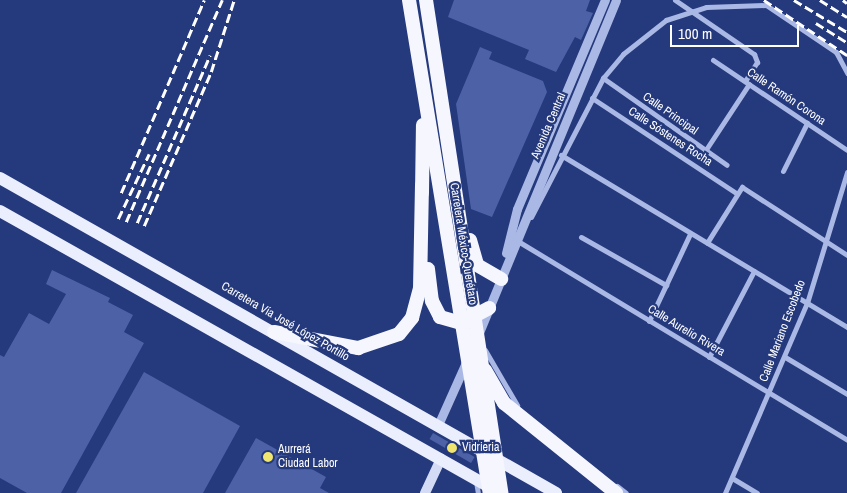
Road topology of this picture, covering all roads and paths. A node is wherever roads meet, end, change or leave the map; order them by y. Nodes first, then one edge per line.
1 (409, 0) edge
2 (605, 0) edge
3 (616, 0) edge
4 (675, 0) edge
5 (426, 4) edge
6 (686, 11) junction
7 (713, 60) dead end
8 (847, 73) edge
9 (603, 78) junction
10 (747, 83) junction
11 (424, 94) junction
12 (592, 98) junction
13 (807, 123) junction
14 (847, 150) edge
15 (705, 151) junction
16 (561, 155) junction
17 (726, 165) dead end
18 (783, 171) dead end
19 (847, 172) edge
20 (0, 178) edge
21 (422, 185) junction
22 (845, 185) edge
23 (742, 187) joint
24 (736, 193) junction
25 (0, 211) edge
26 (690, 234) junction
27 (581, 237) dead end
28 (515, 239) junction
29 (824, 242) junction
30 (707, 243) junction
31 (847, 255) edge
32 (506, 263) junction
33 (754, 271) junction
34 (501, 279) junction
35 (666, 285) junction
36 (806, 303) junction
37 (489, 308) junction
38 (649, 320) junction
39 (481, 327) junction
40 (847, 327) edge
41 (274, 332) junction
42 (785, 356) junction
43 (709, 357) junction
44 (480, 360) junction
45 (769, 394) junction
46 (847, 394) edge
47 (438, 425) junction
48 (847, 440) edge
49 (441, 459) junction
50 (732, 478) junction
51 (476, 479) junction
52 (424, 493) edge
53 (478, 493) edge
54 (490, 493) edge
55 (500, 493) edge
56 (556, 493) edge
57 (616, 493) edge
58 (626, 493) edge
59 (725, 493) edge
60 (758, 493) edge

1 - 11 highway, Carretera México-Querétaro
2 - 32 street, Avenida Central
3 - 28 street, Avenida Central
4 - 6 street
5 - 34 highway
5 - 44 highway, Carretera México-Querétaro
6 - 8 street
6 - 9 street
6 - 10 street
7 - 10 street, Calle Ramón Corona
9 - 12 street
9 - 15 street, Calle Principal
10 - 13 street, Calle Ramón Corona
10 - 15 street
11 - 21 highway
11 - 54 highway, Carretera México-Querétaro
12 - 16 street
12 - 24 street, Calle Sóstenes Rocha
13 - 14 street, Calle Ramón Corona
13 - 18 street
15 - 17 street, Calle Principal
16 - 26 street
16 - 28 street
19 - 22 street, Calle Mariano Escobedo
20 - 41 main road, Carretera Vía José López Portillo
21 - 37 highway
21 - 41 highway
22 - 29 street, Calle Mariano Escobedo
23 - 24 street
23 - 29 street
24 - 30 street
25 - 49 main road
26 - 30 street
26 - 35 street
27 - 35 street
28 - 32 street, Avenida Central
28 - 38 street, Calle Aurelio Rivera
29 - 31 street
29 - 36 street, Calle Mariano Escobedo
30 - 33 street
32 - 34 street, Avenida Central
33 - 36 street
33 - 43 street
34 - 37 street, Avenida Central
35 - 38 street
36 - 40 street
36 - 42 street, Calle Mariano Escobedo
37 - 39 street, Avenida Central
38 - 43 street, Calle Aurelio Rivera
39 - 47 street, Avenida Central
39 - 58 street
41 - 47 main road, Carretera Vía José López Portillo
42 - 45 street, Calle Mariano Escobedo
42 - 46 street
43 - 45 street, Calle Aurelio Rivera
44 - 55 highway, Carretera México-Querétaro
44 - 57 highway
45 - 48 street, Calle Aurelio Rivera
45 - 50 street, Calle Mariano Escobedo
47 - 56 main road, Carretera Vía José López Portillo
49 - 51 main road
49 - 52 main road
50 - 59 street, Calle Mariano Escobedo
50 - 60 street
51 - 53 street
51 - 55 main road

